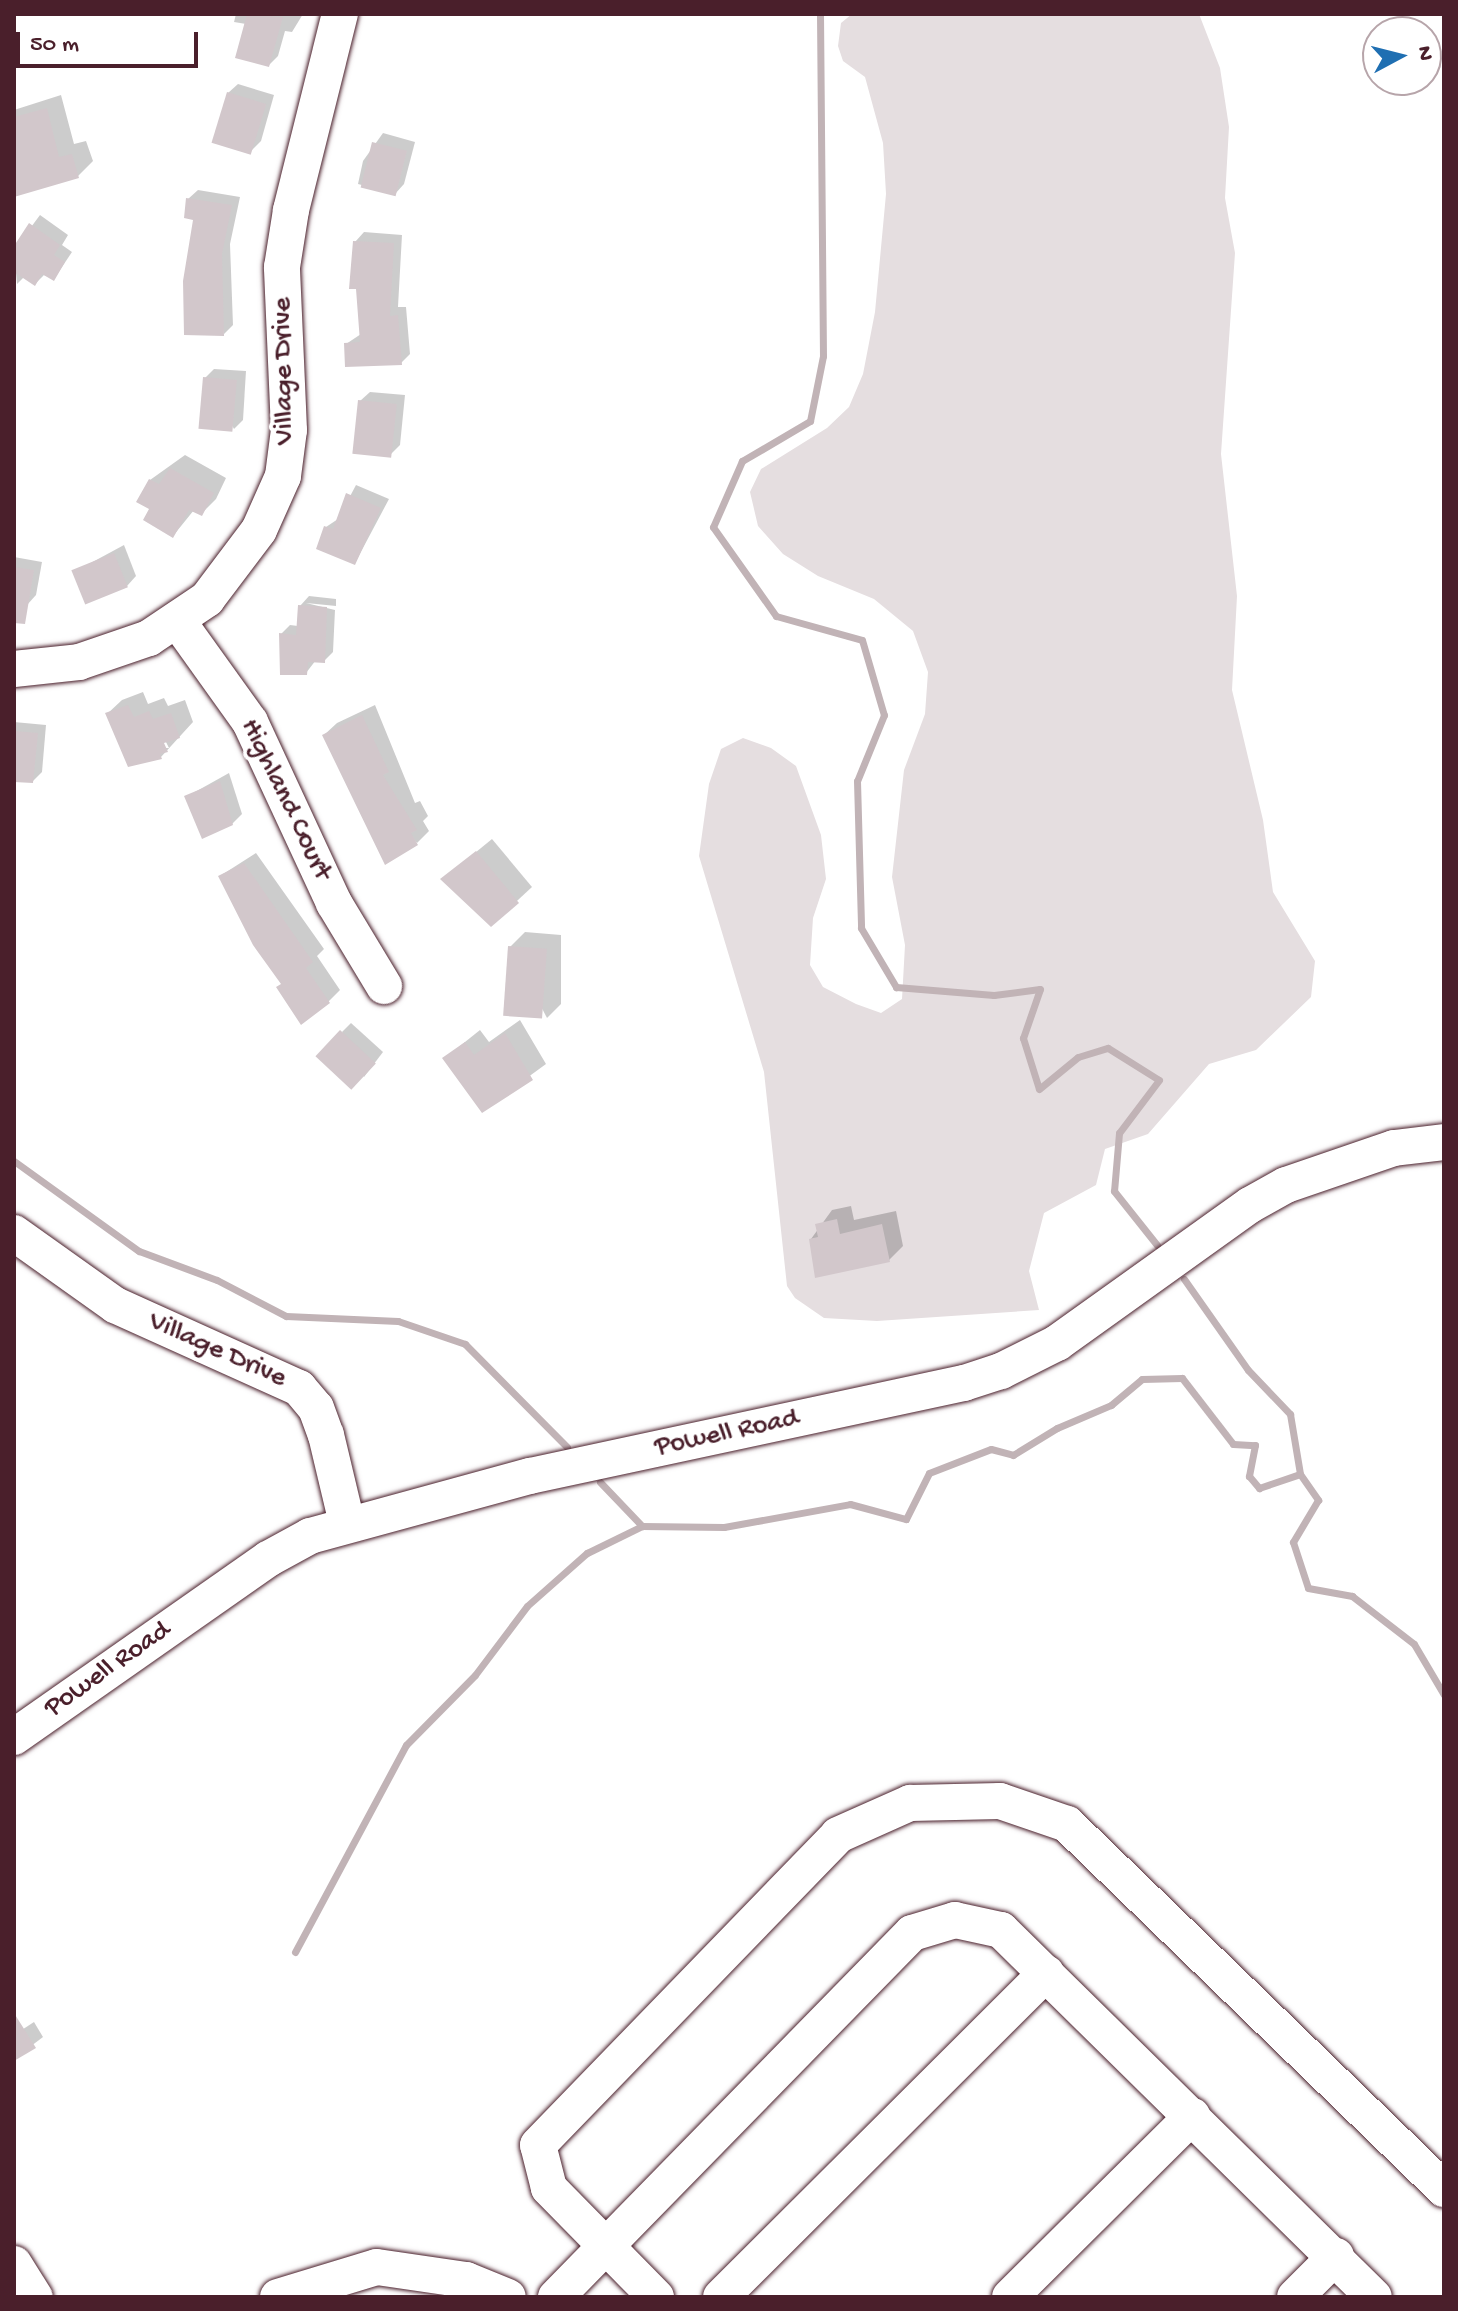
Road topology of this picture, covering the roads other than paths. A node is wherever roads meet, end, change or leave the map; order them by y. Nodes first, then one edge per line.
1 (340, 14) edge
2 (177, 620) junction
3 (14, 669) edge
4 (384, 986) dead end
5 (1444, 1142) edge
6 (14, 1233) edge
7 (347, 1523) junction
8 (14, 1737) edge
9 (1046, 1973) junction
10 (1192, 2116) junction
11 (1444, 2189) edge
12 (605, 2246) junction
13 (1336, 2256) junction
14 (14, 2264) edge
15 (35, 2297) edge
16 (278, 2297) edge
17 (508, 2297) edge
18 (556, 2297) edge
19 (656, 2297) edge
20 (721, 2297) edge
21 (1010, 2297) edge
22 (1295, 2297) edge
23 (1374, 2297) edge

1 - 2 street, Village Drive
2 - 3 street, Village Drive
2 - 4 street, Highland Court
5 - 7 street, Powell Road
6 - 7 street, Village Drive
7 - 8 street, Powell Road
9 - 10 street
9 - 12 street
9 - 20 street
10 - 13 street
10 - 21 street
11 - 12 street
12 - 18 street
12 - 19 street
13 - 22 street
13 - 23 street
14 - 15 street
16 - 17 street

